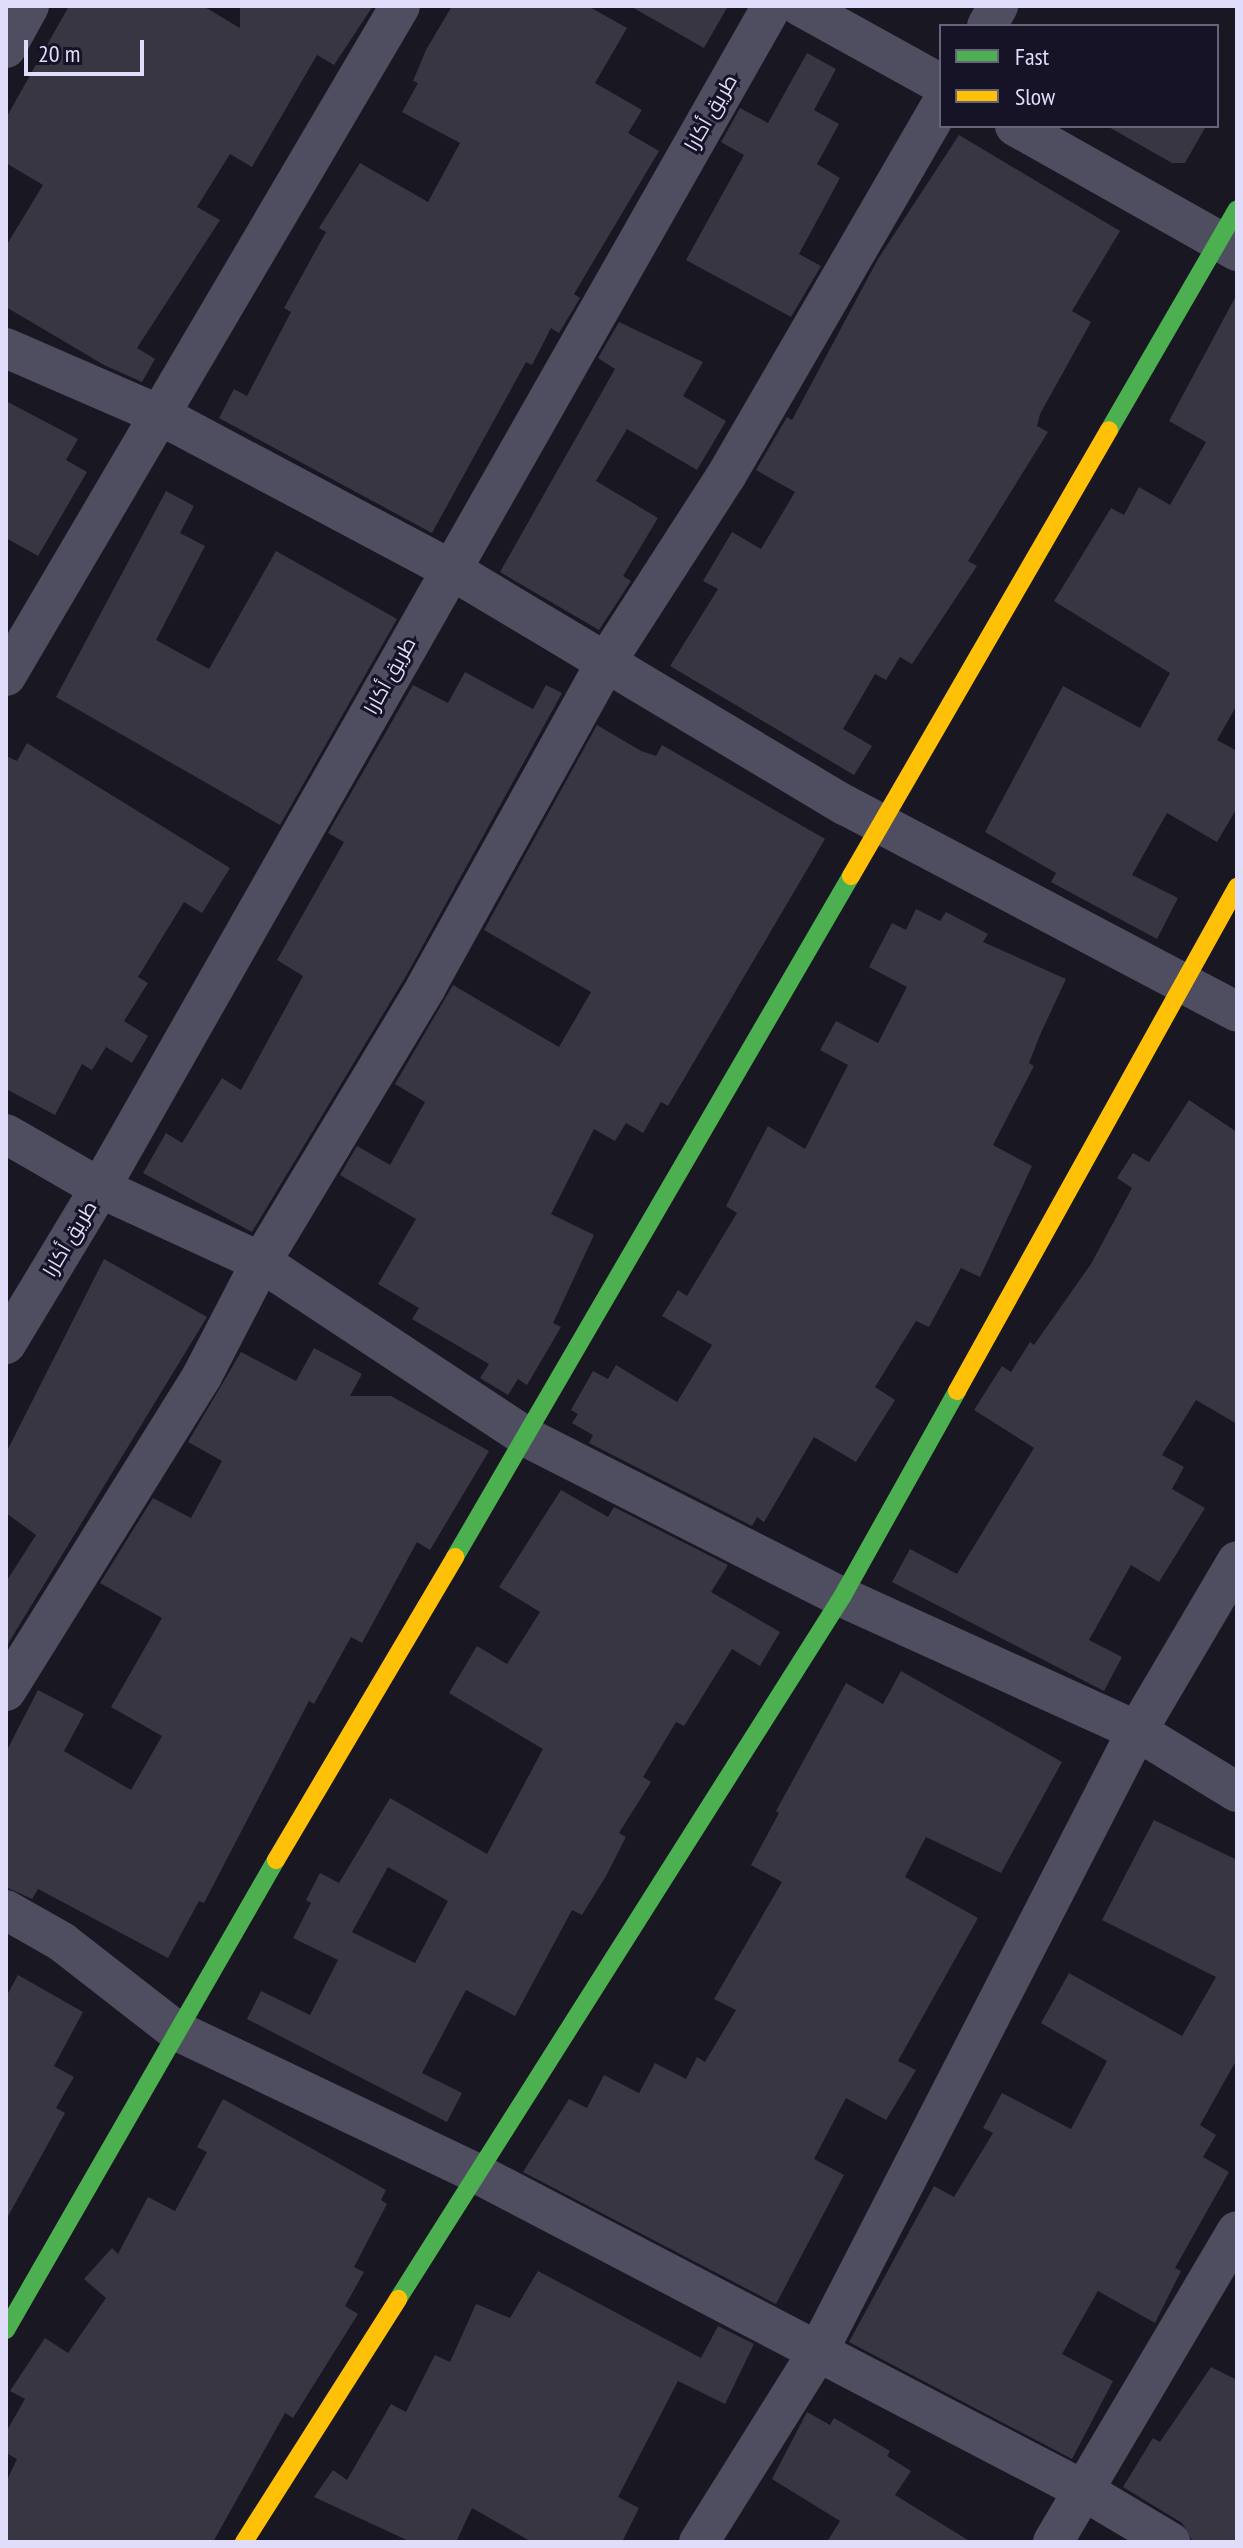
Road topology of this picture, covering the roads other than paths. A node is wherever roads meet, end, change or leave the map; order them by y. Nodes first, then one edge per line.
1 (29, 6) edge
2 (400, 6) edge
3 (772, 6) edge
4 (800, 6) edge
5 (998, 6) edge
6 (988, 24) edge
7 (6, 48) edge
8 (939, 83) edge
9 (939, 108) edge
10 (1019, 128) edge
11 (1230, 234) edge
12 (6, 348) edge
13 (160, 415) junction
14 (450, 569) junction
15 (606, 662) junction
16 (6, 676) edge
17 (884, 822) junction
18 (1237, 887) edge
19 (1183, 984) junction
20 (1237, 1012) edge
21 (6, 1134) edge
22 (100, 1188) junction
23 (261, 1262) junction
24 (6, 1344) edge
25 (526, 1437) junction
26 (1237, 1561) edge
27 (842, 1597) junction
28 (6, 1691) edge
29 (1137, 1731) junction
30 (1237, 1792) edge
31 (6, 1910) edge
32 (175, 2030) junction
33 (478, 2174) junction
34 (1237, 2231) edge
35 (6, 2330) edge
36 (816, 2355) junction
37 (1081, 2489) junction
38 (244, 2542) edge
39 (699, 2542) edge
40 (1053, 2542) edge
41 (1170, 2542) edge

1 - 7 street
2 - 13 street
3 - 14 street, طريق أكارا
4 - 8 street
5 - 6 street
9 - 15 street
10 - 11 street
11 - 17 street
12 - 13 street
13 - 14 street
13 - 16 street
14 - 15 street
14 - 22 street, طريق أكارا
15 - 17 street
15 - 23 street
17 - 19 street
17 - 25 street
18 - 19 street
19 - 20 street
19 - 27 street
21 - 22 street
22 - 23 street
22 - 24 street, طريق أكارا
23 - 25 street
23 - 28 street
25 - 27 street
25 - 32 street
26 - 29 street
27 - 29 street
27 - 33 street
29 - 30 street
29 - 36 street
31 - 32 street
32 - 33 street
32 - 35 street
33 - 36 street
33 - 38 street
34 - 37 street
36 - 37 street
36 - 39 street
37 - 40 street
37 - 41 street

